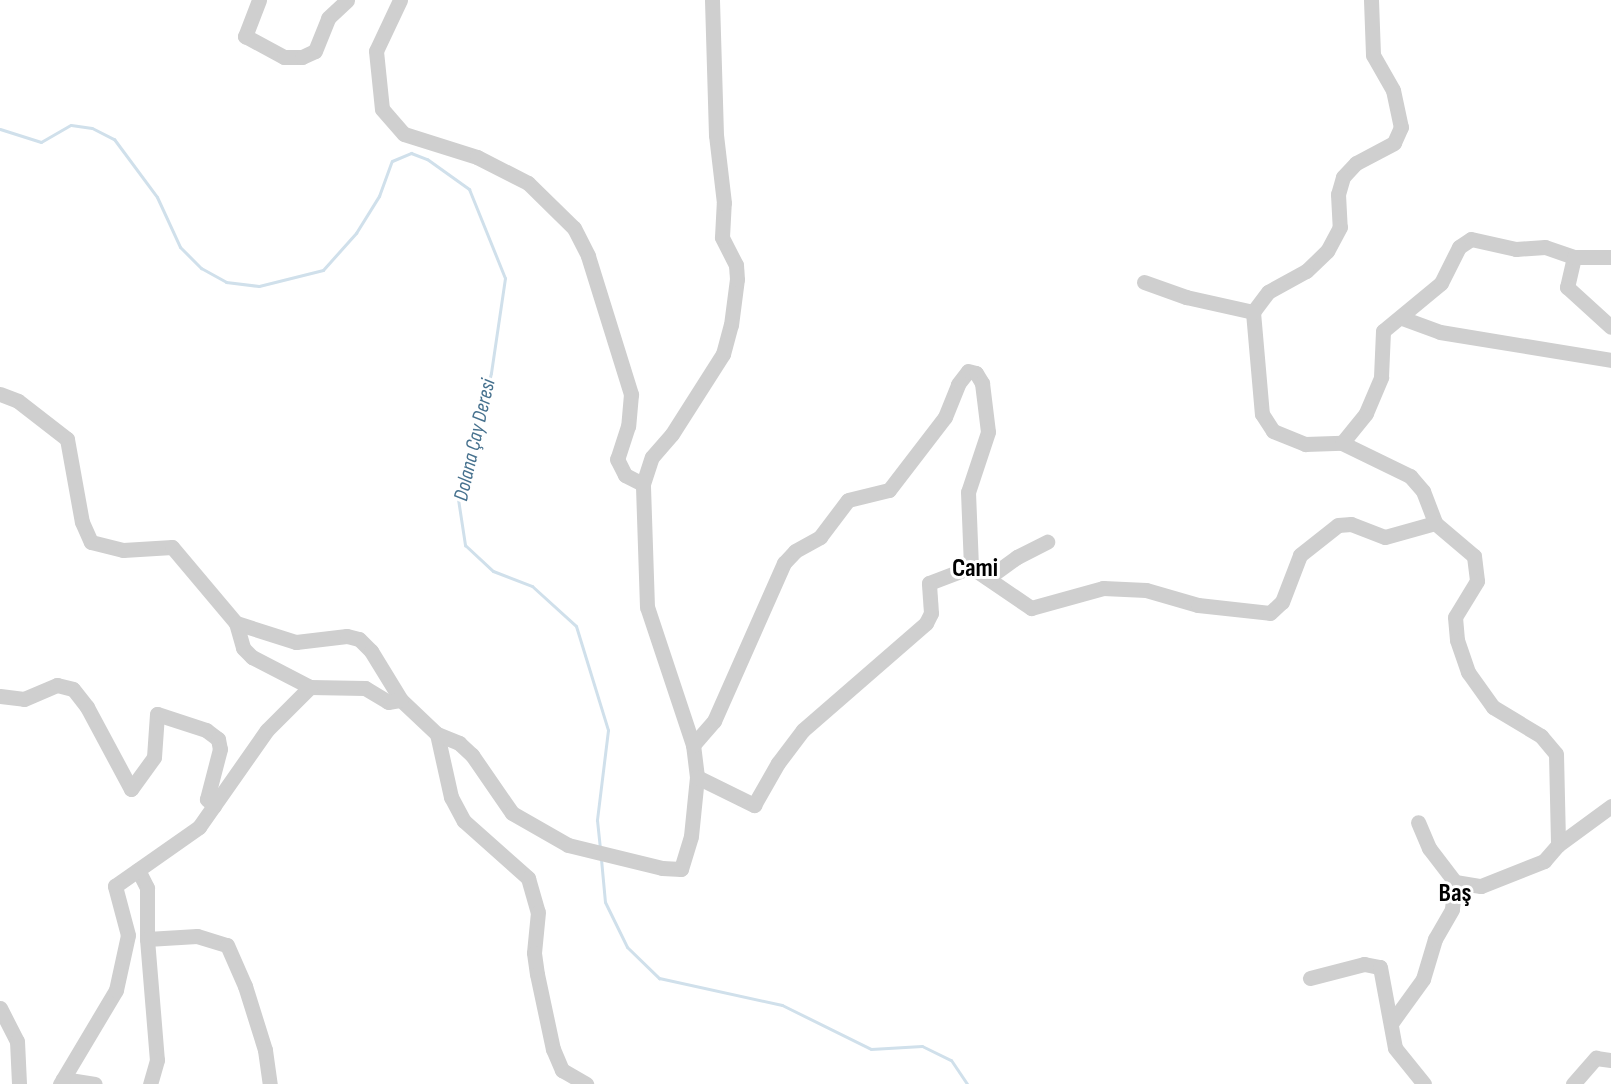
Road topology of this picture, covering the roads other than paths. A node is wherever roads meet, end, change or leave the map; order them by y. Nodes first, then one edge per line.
1 (259, 0) edge
2 (347, 0) edge
3 (400, 0) edge
4 (712, 0) edge
5 (1371, 0) edge
6 (1574, 256) junction
7 (1611, 257) edge
8 (1144, 282) dead end
9 (1253, 312) junction
10 (1402, 318) junction
11 (1611, 327) edge
12 (1611, 360) edge
13 (0, 394) edge
14 (1342, 443) junction
15 (643, 484) junction
16 (1436, 523) junction
17 (1047, 542) dead end
18 (971, 567) junction
19 (988, 578) junction
20 (236, 623) junction
21 (310, 687) junction
22 (0, 696) edge
23 (401, 700) junction
24 (437, 734) junction
25 (693, 745) junction
26 (697, 777) junction
27 (214, 806) junction
28 (1611, 806) edge
29 (1418, 822) dead end
30 (1558, 844) junction
31 (138, 870) junction
32 (1455, 882) junction
33 (147, 939) junction
34 (1310, 978) dead end
35 (0, 1008) edge
36 (1392, 1022) junction
37 (1611, 1060) edge
38 (62, 1082) edge
39 (19, 1084) edge
40 (95, 1084) edge
41 (150, 1084) edge
42 (270, 1084) edge
43 (586, 1084) edge
44 (1424, 1084) edge
45 (1573, 1084) edge

1 - 2 street
3 - 15 street
4 - 15 street
5 - 9 street
6 - 7 street
6 - 10 street
6 - 11 street
8 - 9 street
9 - 14 street
10 - 12 street
10 - 14 street
13 - 20 street
14 - 16 street
15 - 25 street
16 - 19 street
16 - 30 street
17 - 19 street
18 - 19 street
18 - 25 street
18 - 26 street
20 - 21 street
20 - 23 street
21 - 23 street
21 - 27 street
22 - 27 street
23 - 24 street
24 - 26 street
24 - 43 street
25 - 26 street
27 - 31 street
28 - 30 street
29 - 32 street
30 - 32 street
31 - 33 street
31 - 38 street
32 - 36 street
33 - 41 street
33 - 42 street
34 - 36 street
35 - 39 street
36 - 44 street
37 - 45 street
38 - 40 street

